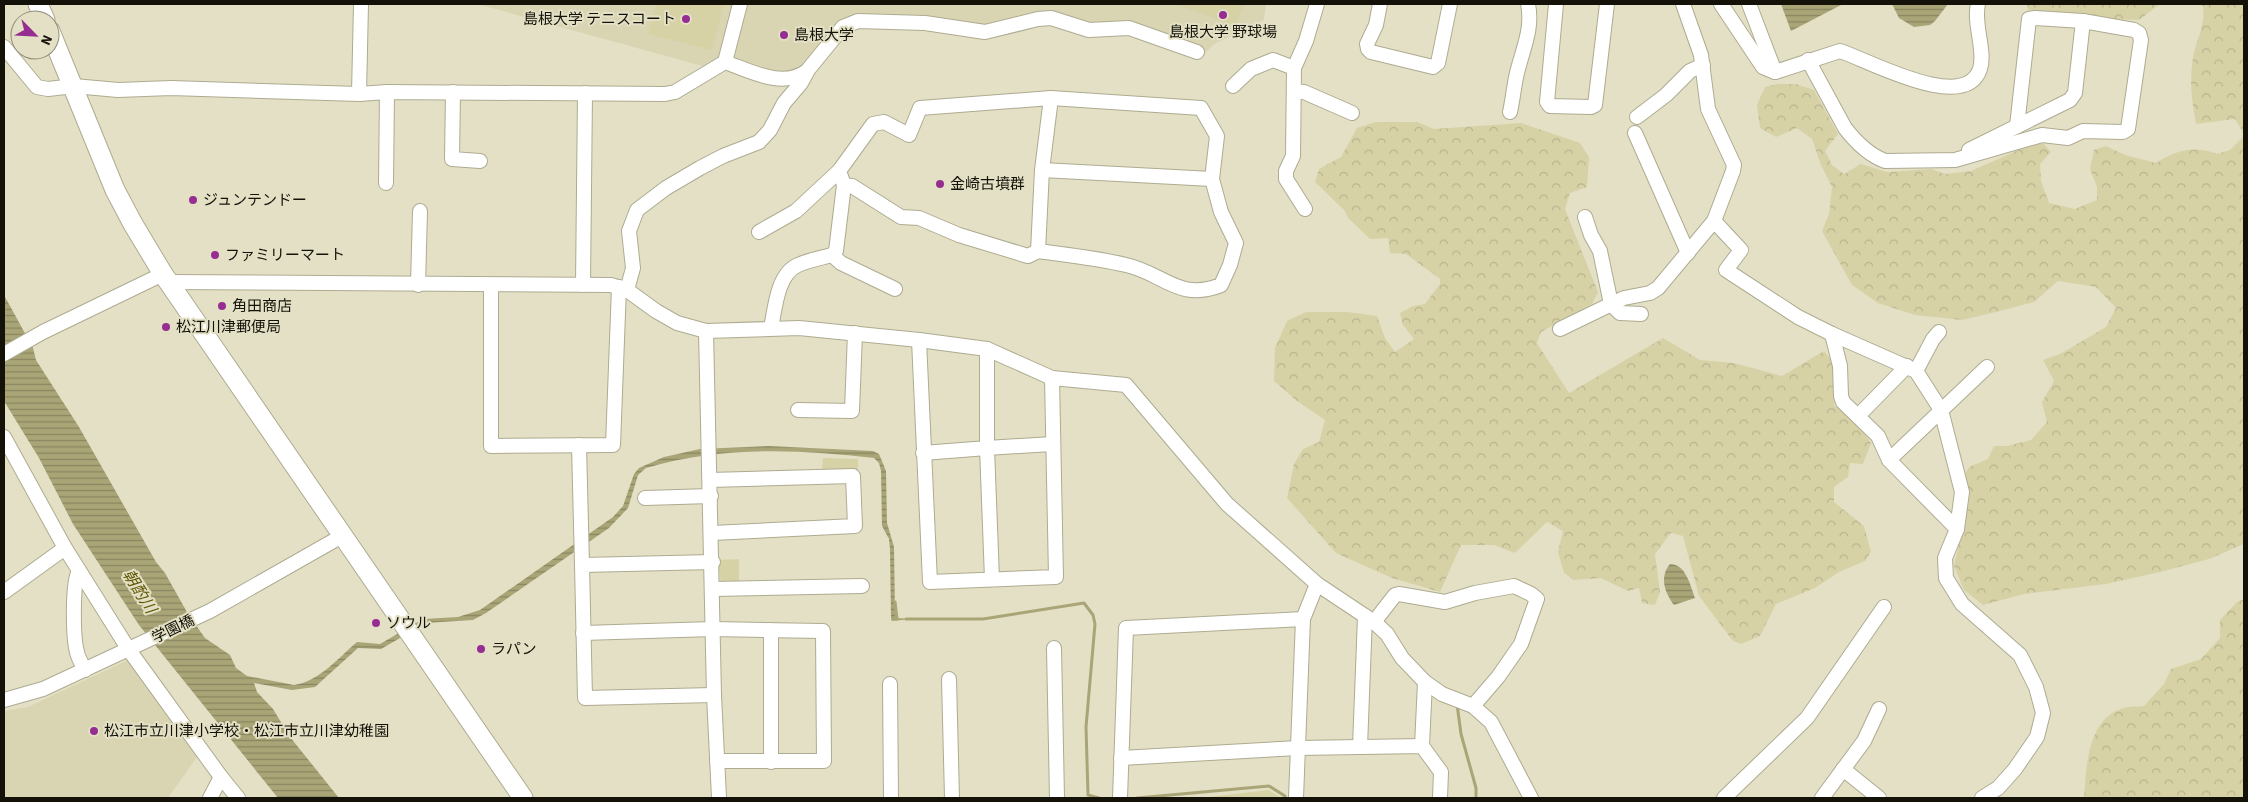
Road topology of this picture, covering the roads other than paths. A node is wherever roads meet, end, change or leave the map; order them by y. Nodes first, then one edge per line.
1 (361, 4) edge
2 (740, 4) edge
3 (1316, 4) edge
4 (1380, 4) edge
5 (1450, 4) edge
6 (1528, 4) edge
7 (1556, 4) edge
8 (1607, 4) edge
9 (1683, 4) edge
10 (1721, 4) edge
11 (1749, 4) edge
12 (1978, 4) edge
13 (2083, 21) junction
14 (4, 48) edge
15 (1197, 52) dead end
16 (60, 53) edge
17 (1808, 60) junction
18 (725, 62) junction
19 (1703, 65) junction
20 (1294, 68) junction
21 (807, 71) junction
22 (1775, 72) junction
23 (74, 86) junction
24 (1233, 86) dead end
25 (1294, 91) junction
26 (387, 92) junction
27 (453, 92) junction
28 (585, 93) junction
29 (359, 94) junction
30 (1051, 98) junction
31 (1510, 112) dead end
32 (1352, 113) dead end
33 (1637, 118) dead end
34 (2017, 126) junction
35 (1635, 133) dead end
36 (1955, 160) junction
37 (480, 161) dead end
38 (1042, 170) junction
39 (839, 171) junction
40 (1212, 179) junction
41 (386, 183) dead end
42 (844, 185) junction
43 (1305, 209) dead end
44 (420, 211) dead end
45 (1585, 217) dead end
46 (1714, 221) junction
47 (759, 232) dead end
48 (1038, 251) junction
49 (1688, 253) junction
50 (832, 255) junction
51 (166, 278) junction
52 (418, 285) junction
53 (490, 286) junction
54 (583, 286) junction
55 (623, 288) junction
56 (895, 289) dead end
57 (1611, 304) junction
58 (1640, 314) dead end
59 (771, 328) junction
60 (1560, 330) dead end
61 (706, 331) junction
62 (1939, 332) dead end
63 (855, 333) junction
64 (1832, 334) junction
65 (919, 340) junction
66 (987, 349) junction
67 (4, 354) edge
68 (1987, 367) dead end
69 (1912, 369) junction
70 (1052, 378) junction
71 (798, 410) dead end
72 (1941, 410) junction
73 (1858, 416) junction
74 (4, 437) edge
75 (1052, 444) junction
76 (579, 445) junction
77 (987, 448) junction
78 (923, 453) junction
79 (1889, 460) junction
80 (710, 480) junction
81 (711, 496) junction
82 (645, 498) dead end
83 (1957, 529) junction
84 (712, 533) junction
85 (342, 536) junction
86 (65, 548) junction
87 (713, 562) junction
88 (582, 565) junction
89 (79, 571) junction
90 (992, 579) junction
91 (1317, 584) junction
92 (862, 586) dead end
93 (713, 589) junction
94 (4, 592) edge
95 (1884, 607) dead end
96 (1303, 619) junction
97 (1370, 619) junction
98 (714, 629) junction
99 (771, 630) junction
100 (583, 633) junction
101 (133, 648) junction
102 (1054, 648) dead end
103 (85, 670) junction
104 (949, 679) dead end
105 (1425, 682) junction
106 (890, 684) dead end
107 (714, 695) junction
108 (4, 700) edge
109 (1473, 706) junction
110 (1879, 709) dead end
111 (1422, 746) junction
112 (1360, 747) junction
113 (1298, 748) junction
114 (1121, 758) junction
115 (718, 761) junction
116 (771, 762) junction
117 (1843, 769) junction
118 (221, 777) junction
119 (1120, 795) edge
120 (210, 798) edge
121 (238, 798) edge
122 (523, 798) edge
123 (719, 798) edge
124 (891, 798) edge
125 (952, 798) edge
126 (1057, 798) edge
127 (1296, 798) edge
128 (1440, 798) edge
129 (1531, 798) edge
130 (1724, 798) edge
131 (1822, 798) edge
132 (1879, 798) edge
133 (1982, 798) edge

1 - 29 street
2 - 18 street
3 - 20 street
4 - 5 street
6 - 31 street
7 - 8 street
9 - 19 street
10 - 22 street
11 - 22 street
12 - 17 street
13 - 34 street
13 - 34 street
13 - 36 street
14 - 23 street
15 - 21 street
16 - 23 street
17 - 22 street
17 - 36 street
18 - 21 street
18 - 28 street
19 - 33 street
19 - 46 street
20 - 24 street
20 - 25 street
21 - 55 street
23 - 29 street
23 - 51 street
25 - 32 street
25 - 43 street
26 - 27 street
26 - 29 street
26 - 41 street
27 - 28 street
27 - 37 street
28 - 54 street
30 - 38 street
30 - 39 street
30 - 40 street
34 - 36 street
35 - 49 street
38 - 40 street
38 - 48 street
39 - 42 street
39 - 47 street
40 - 48 street
42 - 48 street
42 - 50 street
44 - 52 street
45 - 57 street
46 - 49 street
46 - 64 street
49 - 57 street
50 - 56 street
50 - 59 street
51 - 52 street
51 - 67 street
51 - 85 street
52 - 53 street
53 - 54 street
53 - 76 street
54 - 55 street
55 - 61 street
55 - 76 street
57 - 58 street
57 - 60 street
59 - 61 street
59 - 63 street
61 - 80 street
62 - 69 street
63 - 65 street
63 - 71 street
64 - 69 street
64 - 73 street
65 - 66 street
65 - 78 street
66 - 70 street
66 - 77 street
68 - 72 street
69 - 72 street
69 - 73 street
70 - 75 street
70 - 91 street
72 - 79 street
72 - 83 street
73 - 79 street
74 - 86 street
75 - 77 street
75 - 90 street
76 - 88 street
77 - 78 street
77 - 90 street
78 - 90 street
79 - 83 street
80 - 81 street
80 - 84 street
81 - 82 street
81 - 84 street
83 - 133 street
84 - 87 street
85 - 101 street, 学園橋
85 - 122 street
86 - 89 street
86 - 94 street
87 - 88 street
87 - 93 street
88 - 100 street
89 - 101 street
89 - 103 street
91 - 96 street
91 - 97 street
92 - 93 street
93 - 98 street
95 - 130 street
96 - 113 street
96 - 114 street
97 - 105 street
97 - 109 street
97 - 112 street
98 - 99 street
98 - 100 street
98 - 107 street
99 - 116 street
99 - 116 street
100 - 107 street
101 - 103 street, 学園橋
101 - 118 street
102 - 126 street
103 - 108 street, 学園橋
104 - 125 street
105 - 109 street
105 - 111 street
106 - 124 street
107 - 115 street
109 - 129 street
110 - 117 street
111 - 112 street
111 - 128 street
112 - 113 street
113 - 114 street
113 - 127 street
114 - 119 street
115 - 116 street
115 - 123 street
117 - 131 street
117 - 132 street
118 - 120 street
118 - 121 street

